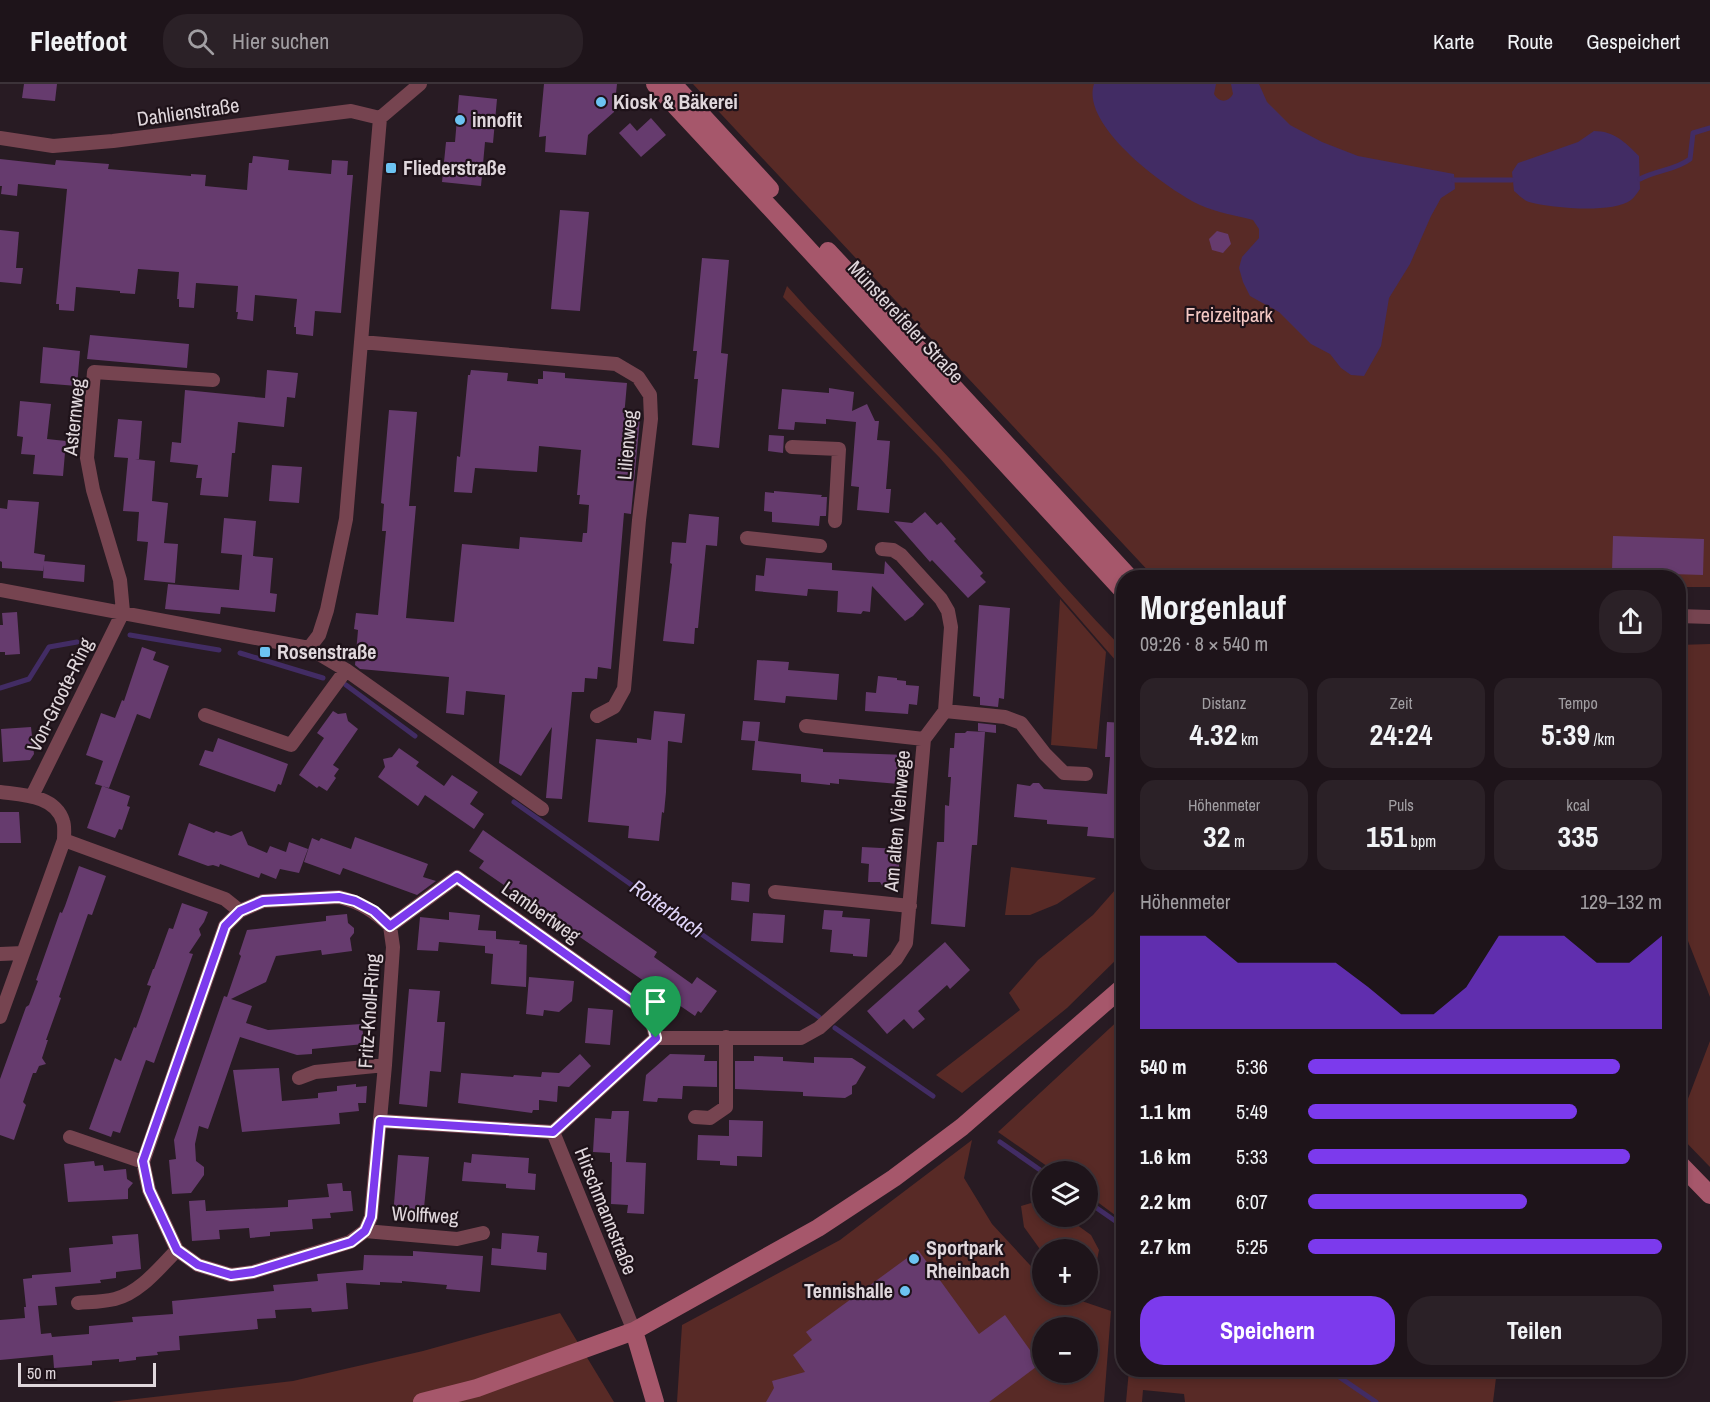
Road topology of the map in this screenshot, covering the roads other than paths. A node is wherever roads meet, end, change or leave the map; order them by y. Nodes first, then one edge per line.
1 (420, 84) edge
2 (655, 84) edge
3 (673, 84) edge
4 (380, 118) junction
5 (0, 138) edge
6 (361, 342) junction
7 (213, 380) dead end
8 (792, 447) dead end
9 (835, 520) dead end
10 (747, 538) dead end
11 (820, 546) dead end
12 (882, 549) dead end
13 (1123, 570) edge
14 (1116, 583) edge
15 (0, 590) edge
16 (123, 612) junction
17 (1686, 616) edge
18 (1710, 617) edge
19 (309, 648) junction
20 (346, 670) junction
21 (945, 711) junction
22 (205, 715) dead end
23 (597, 716) dead end
24 (806, 726) dead end
25 (924, 739) junction
26 (1086, 774) dead end
27 (0, 792) edge
28 (32, 796) junction
29 (542, 809) dead end
30 (64, 840) junction
31 (775, 892) dead end
32 (910, 906) junction
33 (240, 911) junction
34 (390, 926) junction
35 (23, 953) junction
36 (0, 954) edge
37 (1116, 993) edge
38 (0, 1017) edge
39 (726, 1037) junction
40 (656, 1038) junction
41 (385, 1065) junction
42 (299, 1078) dead end
43 (695, 1117) dead end
44 (380, 1121) junction
45 (553, 1132) junction
46 (70, 1137) dead end
47 (143, 1161) junction
48 (1686, 1170) edge
49 (1710, 1195) edge
50 (365, 1231) junction
51 (483, 1233) dead end
52 (177, 1250) junction
53 (78, 1303) dead end
54 (634, 1331) junction
55 (422, 1402) edge
56 (655, 1402) edge

1 - 4 street
2 - 14 main road, Münstereifeler Straße
3 - 13 main road, Münstereifeler Straße
4 - 5 street, Dahlienstraße
4 - 6 street
6 - 19 street
6 - 23 street, Lilienweg
7 - 16 street, Asternweg
8 - 9 street
10 - 11 street
12 - 21 street
15 - 16 street
16 - 19 street
16 - 28 street, Von-Groote-Ring
17 - 18 street
19 - 20 street
20 - 22 street
20 - 29 street
21 - 25 street, Am alten Viehwege
21 - 26 street
24 - 25 street, Am alten Viehwege
25 - 32 street, Am alten Viehwege
27 - 28 street
28 - 30 street
30 - 33 street
30 - 35 street
31 - 32 street, Am alten Viehwege
32 - 39 street, Am alten Viehwege
33 - 34 street, Fritz-Knoll-Ring
33 - 47 street
34 - 40 street, Lambertweg
34 - 41 street, Fritz-Knoll-Ring
35 - 36 street
35 - 38 street
37 - 54 main road
39 - 40 street, Am alten Viehwege
39 - 43 street
40 - 45 street
41 - 42 street
41 - 44 street, Fritz-Knoll-Ring
44 - 45 street, Hirschmannstraße
44 - 50 street, Fritz-Knoll-Ring
45 - 54 street, Hirschmannstraße
46 - 47 street
47 - 52 street
48 - 49 main road
50 - 51 street, Wolffweg
50 - 52 street
52 - 53 street
54 - 55 main road
54 - 56 main road

